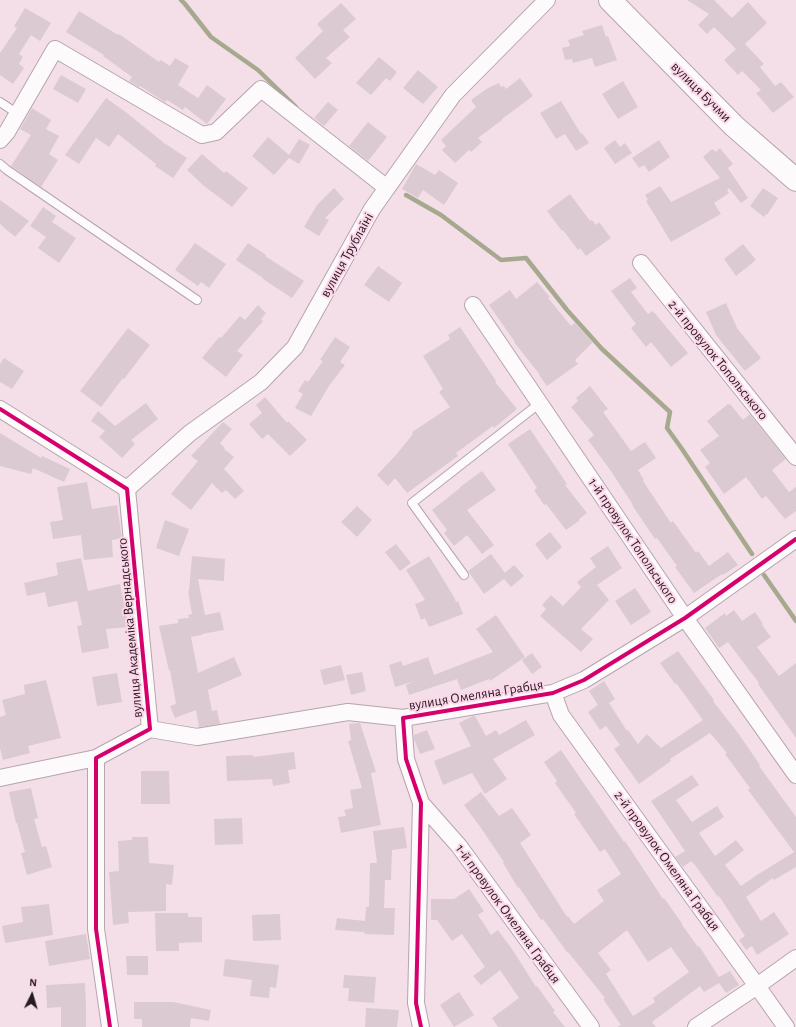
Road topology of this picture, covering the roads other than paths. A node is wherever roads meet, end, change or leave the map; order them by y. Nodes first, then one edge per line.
1 (547, 0) edge
2 (610, 0) edge
3 (0, 102) edge
4 (18, 114) junction
5 (0, 140) edge
6 (0, 164) edge
7 (796, 180) edge
8 (387, 188) junction
9 (641, 263) dead end
10 (197, 300) dead end
11 (473, 306) dead end
12 (540, 403) junction
13 (0, 409) edge
14 (796, 457) edge
15 (127, 489) junction
16 (796, 539) edge
17 (464, 575) dead end
18 (685, 618) junction
19 (553, 693) junction
20 (403, 718) junction
21 (150, 729) junction
22 (96, 758) junction
23 (796, 775) edge
24 (0, 778) edge
25 (421, 802) junction
26 (796, 958) edge
27 (757, 986) junction
28 (110, 1027) edge
29 (421, 1027) edge
30 (591, 1027) edge
31 (696, 1027) edge
32 (786, 1027) edge

1 - 8 street, вулиця Трублаїні
2 - 7 street, вулиця Бучми
3 - 4 lane
4 - 5 street
4 - 8 street
6 - 10 lane
8 - 15 street, вулиця Трублаїні
9 - 14 street, 2-й провулок Топольського
11 - 12 street, 1-й провулок Топольського
12 - 17 lane
12 - 18 street, 1-й провулок Топольського
13 - 15 street
15 - 21 street, вулиця Академіка Вернадського
16 - 18 street, вулиця Омеляна Грабця
18 - 19 street, вулиця Омеляна Грабця
18 - 23 street, 1-й провулок Топольського
19 - 20 street, вулиця Омеляна Грабця
19 - 27 street, 2-й провулок Омеляна Грабця
20 - 21 street
20 - 25 street, вулиця Омеляна Грабця
21 - 22 street, вулиця Академіка Вернадського
22 - 24 street, вулиця Академіка Вернадського
22 - 28 street
25 - 29 street, вулиця Омеляна Грабця
25 - 30 street, 1-й провулок Омеляна Грабця
26 - 27 street
27 - 31 street
27 - 32 street, 2-й провулок Омеляна Грабця

